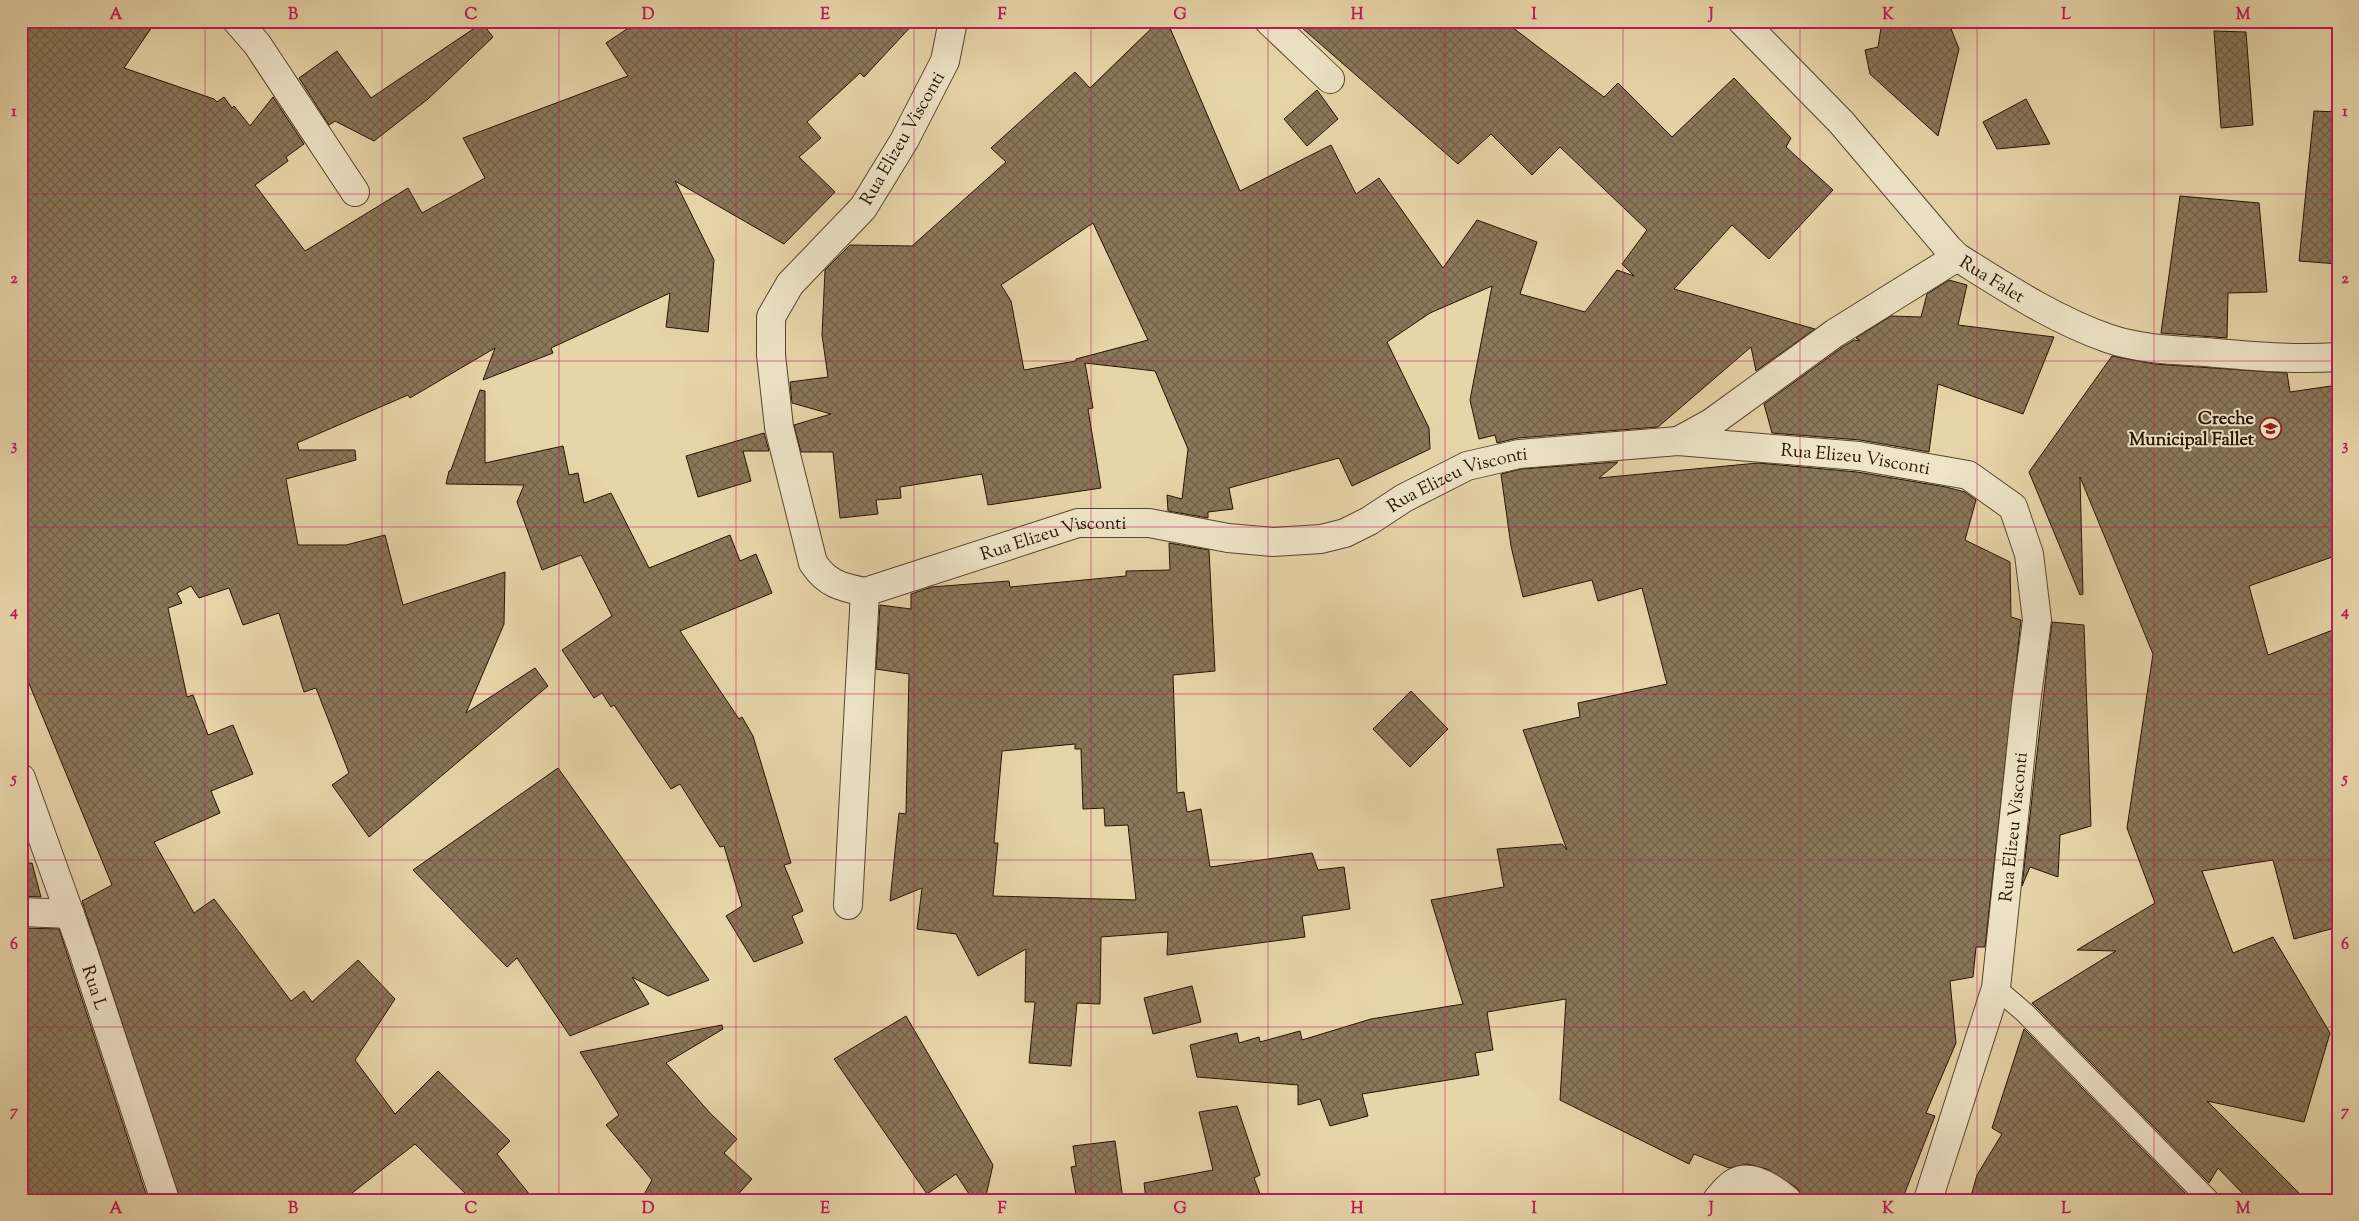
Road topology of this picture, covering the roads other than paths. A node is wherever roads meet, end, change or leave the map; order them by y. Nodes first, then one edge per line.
1 (237, 21) edge
2 (953, 21) edge
3 (1269, 21) edge
4 (1742, 21) edge
5 (1330, 79) dead end
6 (355, 192) dead end
7 (1957, 257) junction
8 (2338, 357) edge
9 (1678, 441) junction
10 (865, 592) junction
11 (21, 778) edge
12 (848, 905) dead end
13 (21, 912) edge
14 (70, 914) junction
15 (1996, 988) junction
16 (165, 1200) edge
17 (1717, 1200) edge
18 (1787, 1200) edge
19 (1928, 1200) edge
20 (2209, 1200) edge

1 - 6 street
2 - 10 street, Rua Elizeu Visconti
3 - 5 street
4 - 7 street, Rua Falet
7 - 8 street, Rua Falet
7 - 9 street
9 - 10 street, Rua Elizeu Visconti
9 - 15 street, Rua Elizeu Visconti
10 - 12 street
11 - 14 street, Rua L
13 - 14 street
14 - 16 street, Rua L
15 - 19 street, Rua Elizeu Visconti
15 - 20 lane
17 - 18 street

